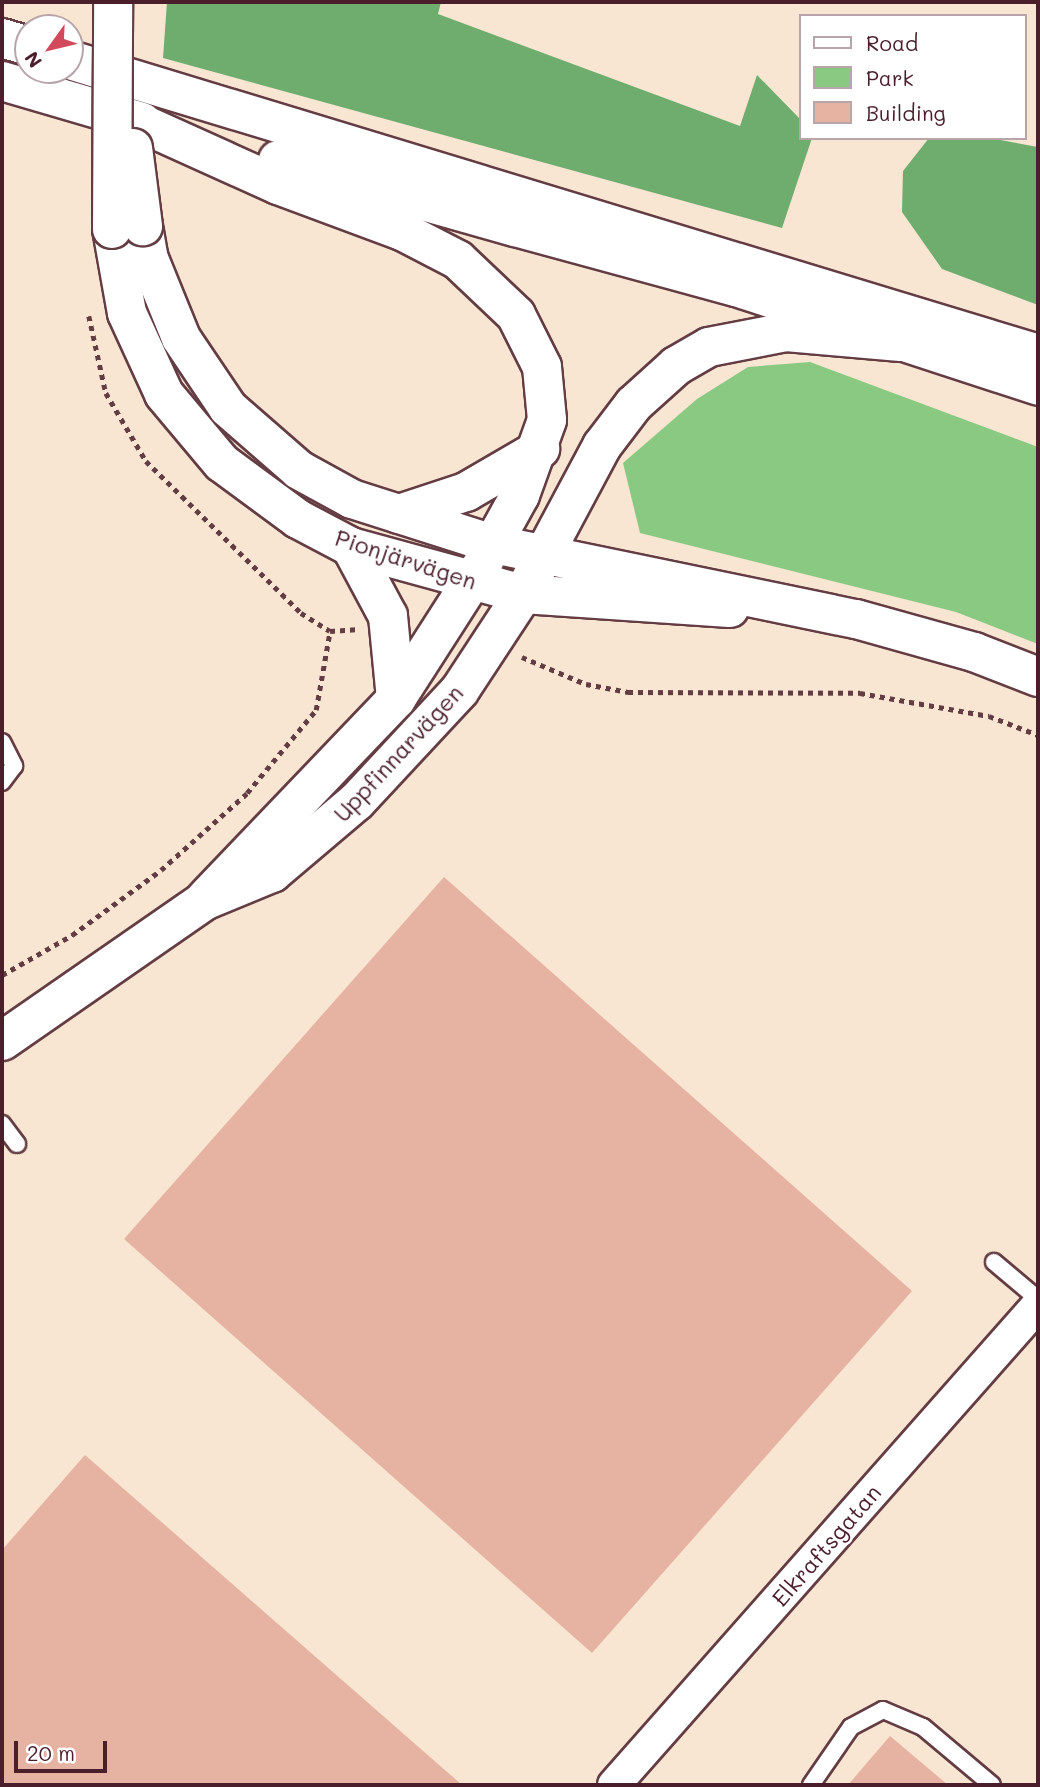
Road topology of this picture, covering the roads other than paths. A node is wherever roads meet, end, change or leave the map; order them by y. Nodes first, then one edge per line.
1 (113, 2) edge
2 (136, 2) edge
3 (84, 64) edge
4 (2, 81) edge
5 (135, 120) junction
6 (127, 227) junction
7 (901, 342) junction
8 (1038, 354) edge
9 (1038, 386) edge
10 (540, 449) junction
11 (398, 514) junction
12 (493, 544) junction
13 (351, 547) junction
14 (544, 555) junction
15 (473, 582) junction
16 (523, 594) junction
17 (766, 603) junction
18 (1038, 677) edge
19 (396, 699) junction
20 (2, 742) edge
21 (2, 782) edge
22 (204, 901) junction
23 (2, 1041) edge
24 (2, 1124) edge
25 (17, 1144) dead end
26 (994, 1262) dead end
27 (1038, 1302) edge
28 (614, 1785) edge
29 (811, 1785) edge
30 (992, 1785) edge

1 - 6 main road, Pionjärvägen, bridge
2 - 6 main road, Pionjärvägen, bridge
3 - 8 main road
4 - 5 main road
5 - 7 main road
5 - 10 main road, Uppfinnarvägen
6 - 11 main road, Pionjärvägen
6 - 13 main road, Pionjärvägen
7 - 9 main road
7 - 14 main road, Uppfinnarvägen
10 - 11 main road
10 - 12 main road, Uppfinnarvägen
11 - 12 main road, Pionjärvägen
12 - 14 main road, Pionjärvägen
12 - 15 main road, Uppfinnarvägen
13 - 15 main road, Pionjärvägen
13 - 19 main road
14 - 16 main road, Uppfinnarvägen
14 - 17 main road, Pionjärvägen
15 - 16 main road, Pionjärvägen
15 - 19 main road, Uppfinnarvägen
16 - 17 main road, Pionjärvägen
16 - 22 main road, Uppfinnarvägen
17 - 18 main road, Pionjärvägen
19 - 22 main road, Uppfinnarvägen
20 - 21 lane
22 - 23 main road, Uppfinnarvägen
24 - 25 lane
26 - 27 lane
27 - 28 street, Elkraftsgatan
29 - 30 lane

